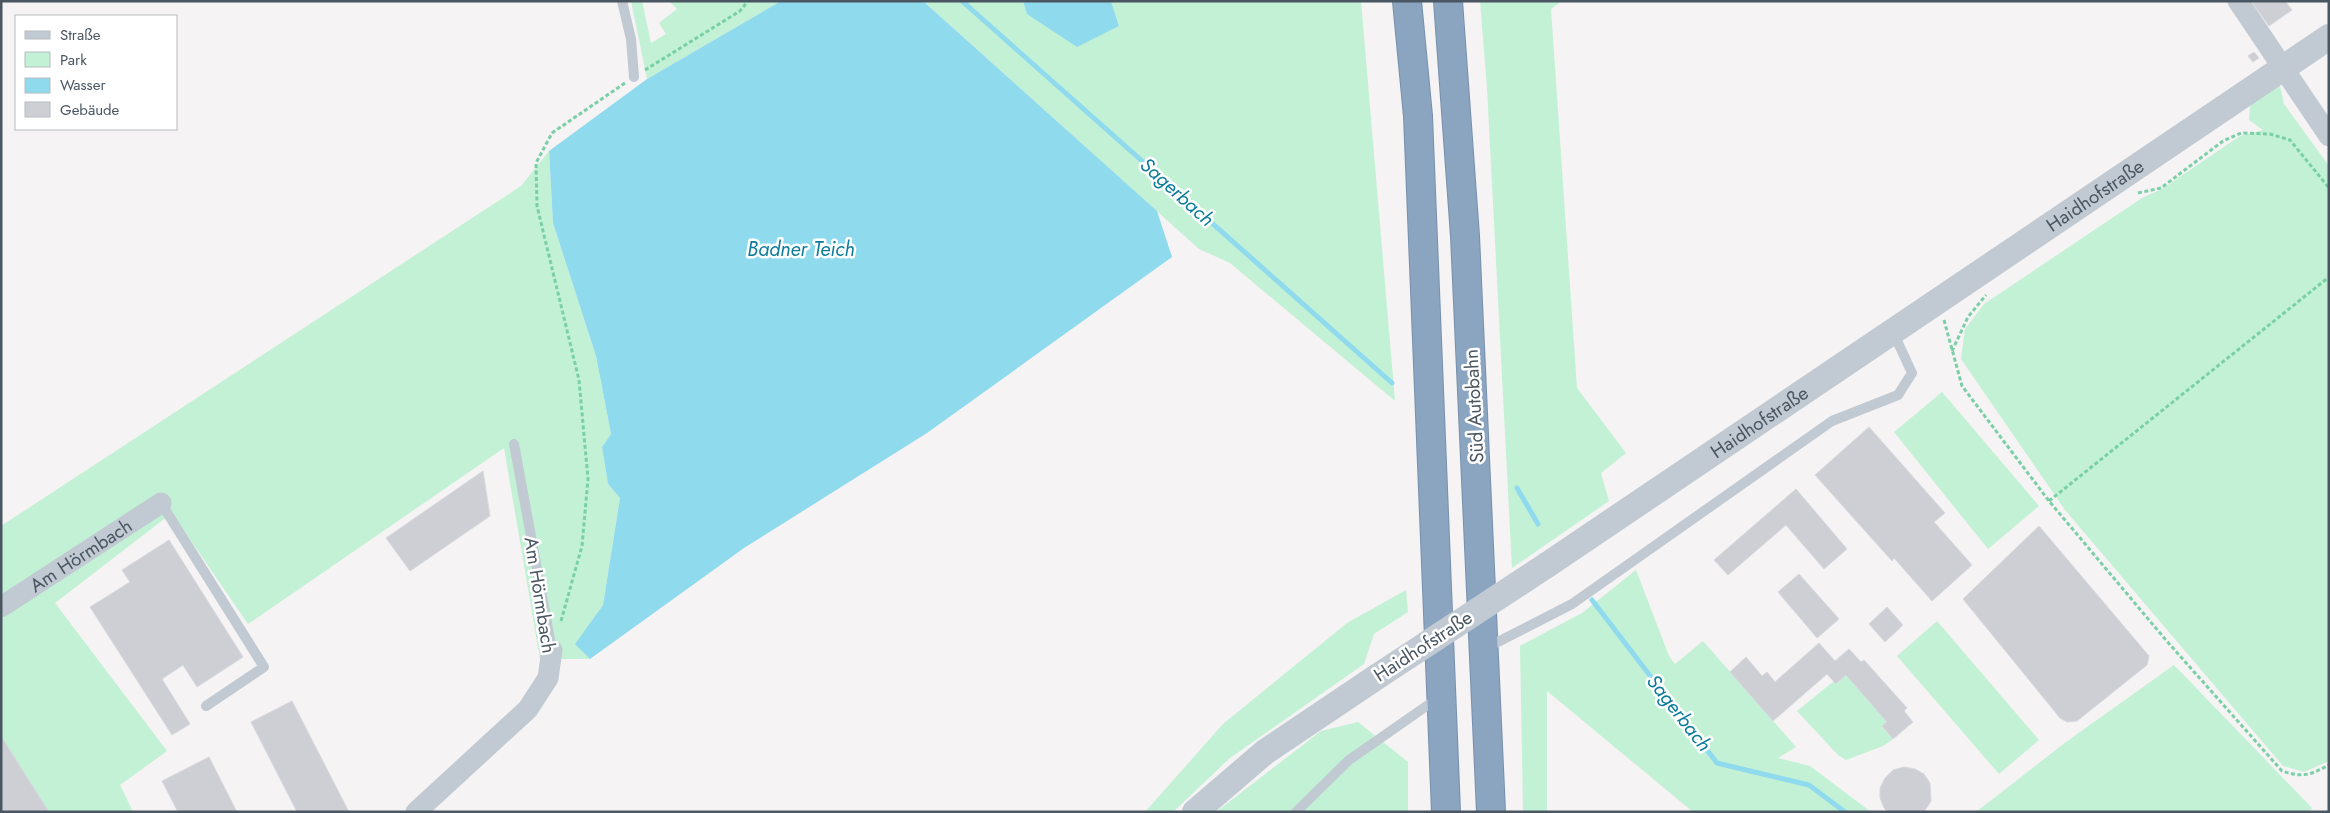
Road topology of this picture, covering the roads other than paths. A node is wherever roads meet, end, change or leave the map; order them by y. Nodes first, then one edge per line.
1 (622, 1) edge
2 (1407, 1) edge
3 (1448, 1) edge
4 (2238, 1) edge
5 (2329, 37) edge
6 (2283, 68) junction
7 (634, 77) road end
8 (2329, 136) edge
9 (1892, 331) junction
10 (514, 444) dead end
11 (160, 503) joint
12 (1, 606) edge
13 (1485, 649) junction
14 (552, 650) joint
15 (1442, 694) junction
16 (206, 706) dead end
17 (416, 812) edge
18 (1195, 812) edge
19 (1296, 812) edge
20 (1446, 812) edge
21 (1491, 812) edge

1 - 7 lane
2 - 15 highway
3 - 13 highway, Süd Autobahn
4 - 6 street
5 - 6 street, Haidhofstraße
6 - 8 street
6 - 9 street, Haidhofstraße
9 - 13 lane
9 - 18 street, Haidhofstraße, bridge
10 - 14 lane, Am Hörmbach
11 - 12 street, Am Hörmbach
11 - 16 lane
13 - 21 highway, Süd Autobahn
14 - 17 street, Am Hörmbach
15 - 19 lane
15 - 20 highway

